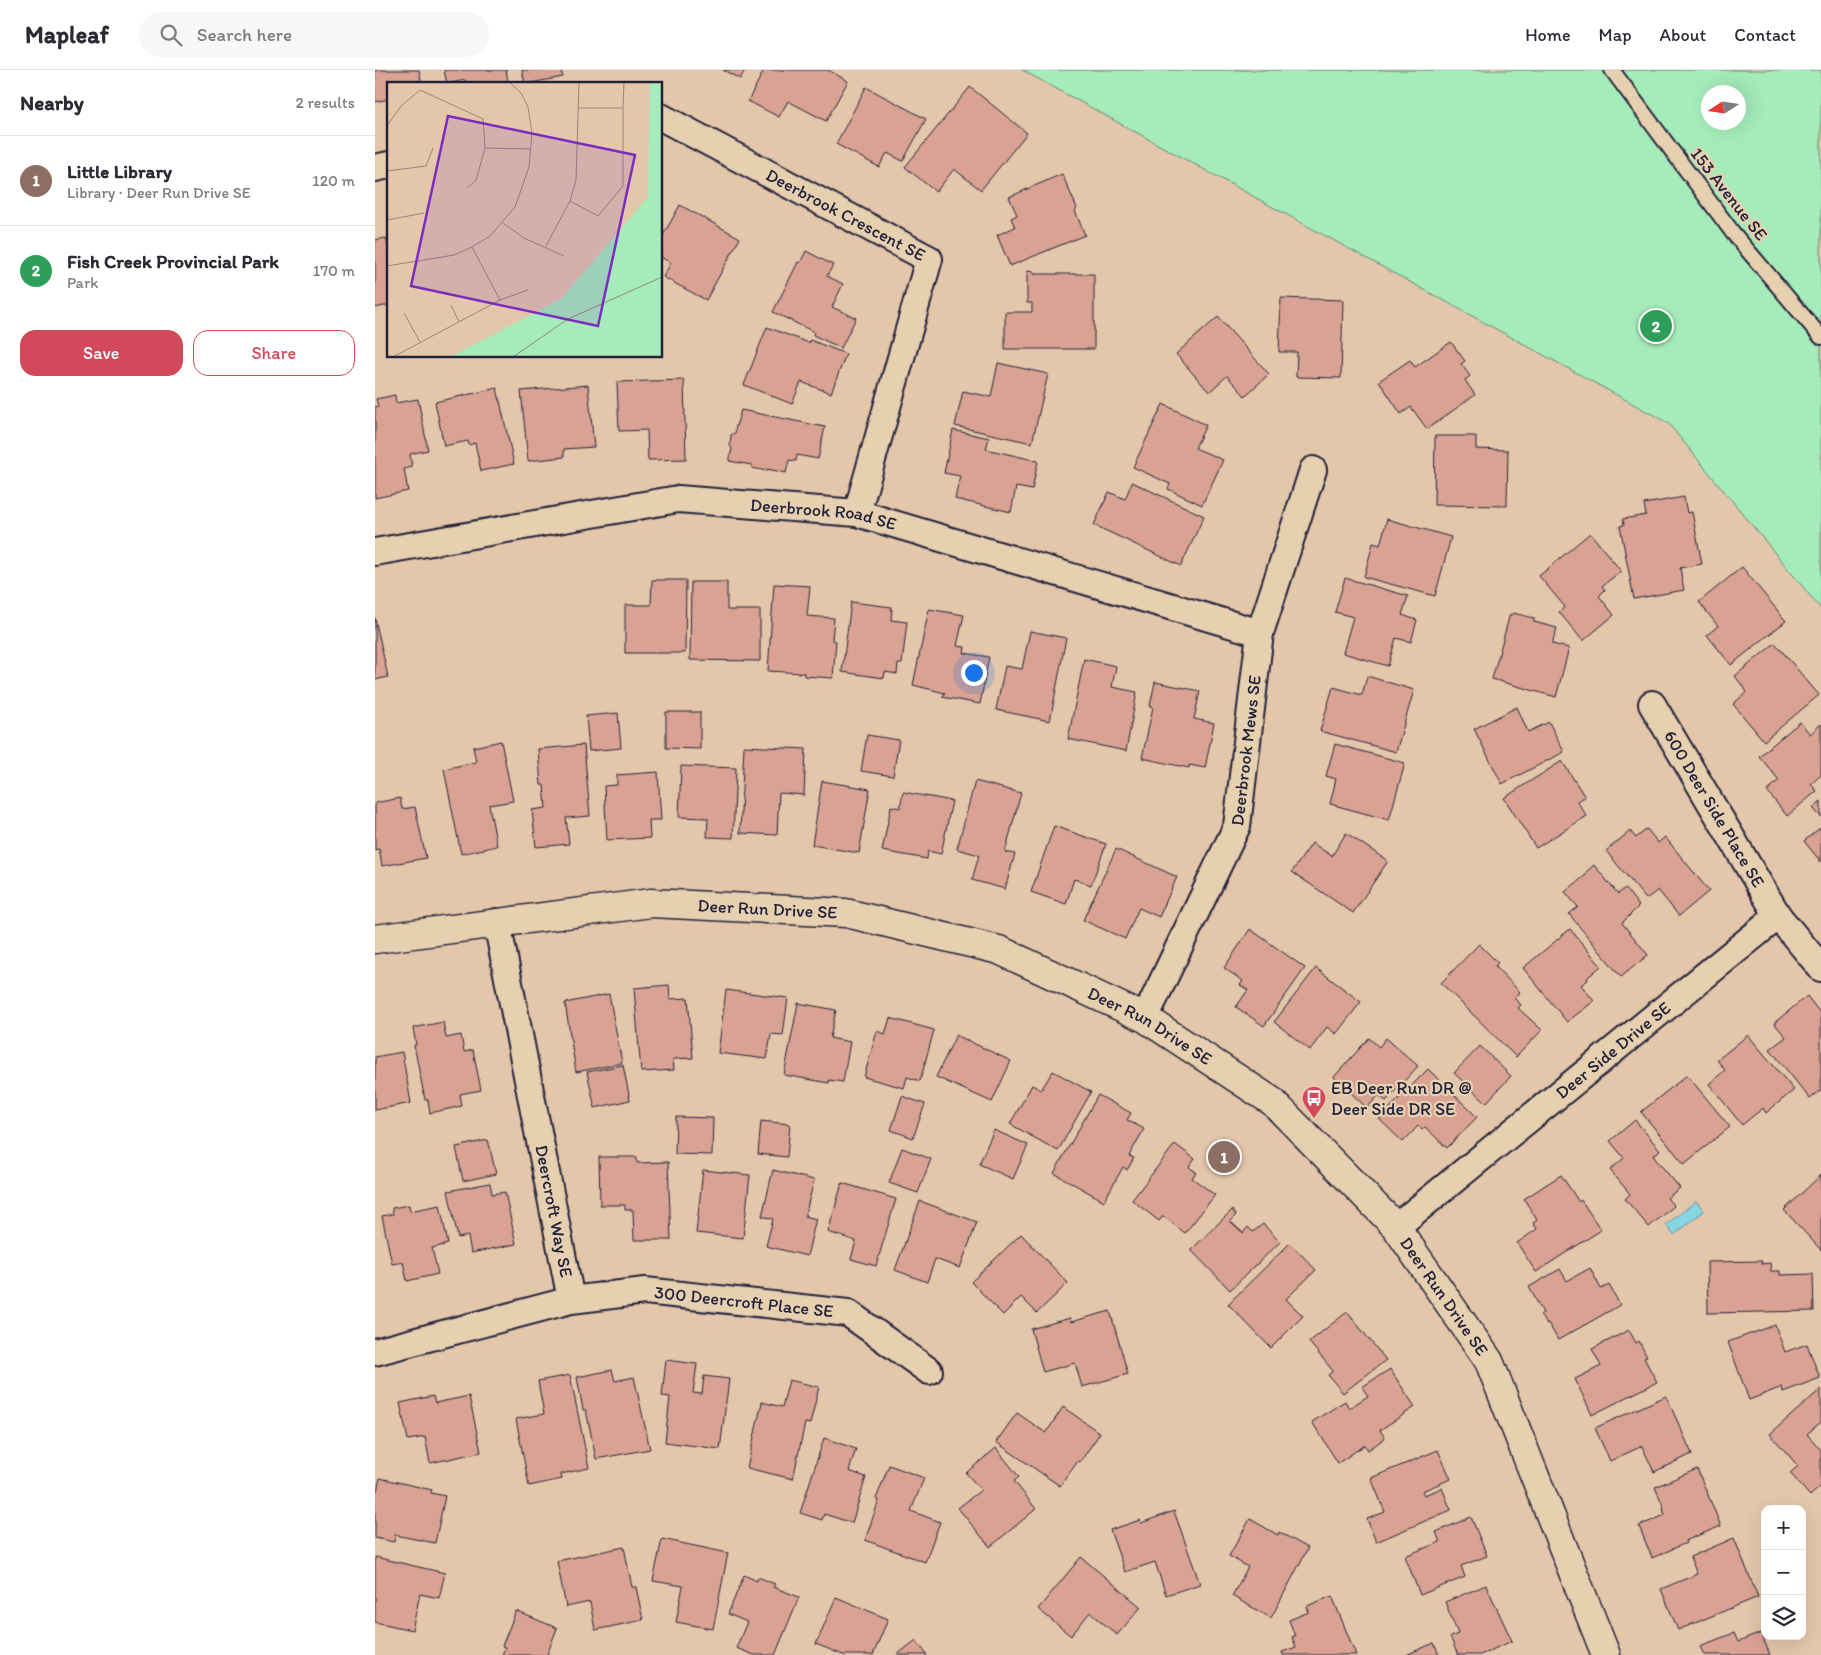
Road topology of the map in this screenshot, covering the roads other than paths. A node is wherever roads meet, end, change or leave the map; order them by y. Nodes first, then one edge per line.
1 (1612, 70) edge
2 (663, 118) edge
3 (1821, 337) edge
4 (1313, 470) dead end
5 (857, 513) junction
6 (375, 552) edge
7 (1260, 632) junction
8 (1651, 704) dead end
9 (1777, 916) junction
10 (497, 922) junction
11 (375, 939) edge
12 (1821, 968) edge
13 (1145, 1018) junction
14 (1396, 1227) junction
15 (571, 1300) junction
16 (375, 1352) edge
17 (929, 1371) dead end
18 (1606, 1655) edge

1 - 3 lane, 153 Avenue SE
2 - 5 street, Deerbrook Crescent SE
4 - 7 street, Deerbrook Mews SE
5 - 6 street, Deerbrook Road SE
5 - 7 street, Deerbrook Road SE
7 - 13 street, Deerbrook Mews SE
8 - 9 street, 600 Deer Side Place SE
9 - 12 street
9 - 14 street, Deer Side Drive SE
10 - 11 street, Deer Run Drive SE
10 - 13 street, Deer Run Drive SE
10 - 15 street, Deercroft Way SE
13 - 14 street, Deer Run Drive SE
14 - 18 street, Deer Run Drive SE
15 - 16 street, Deercroft Way SE
15 - 17 street, 300 Deercroft Place SE

